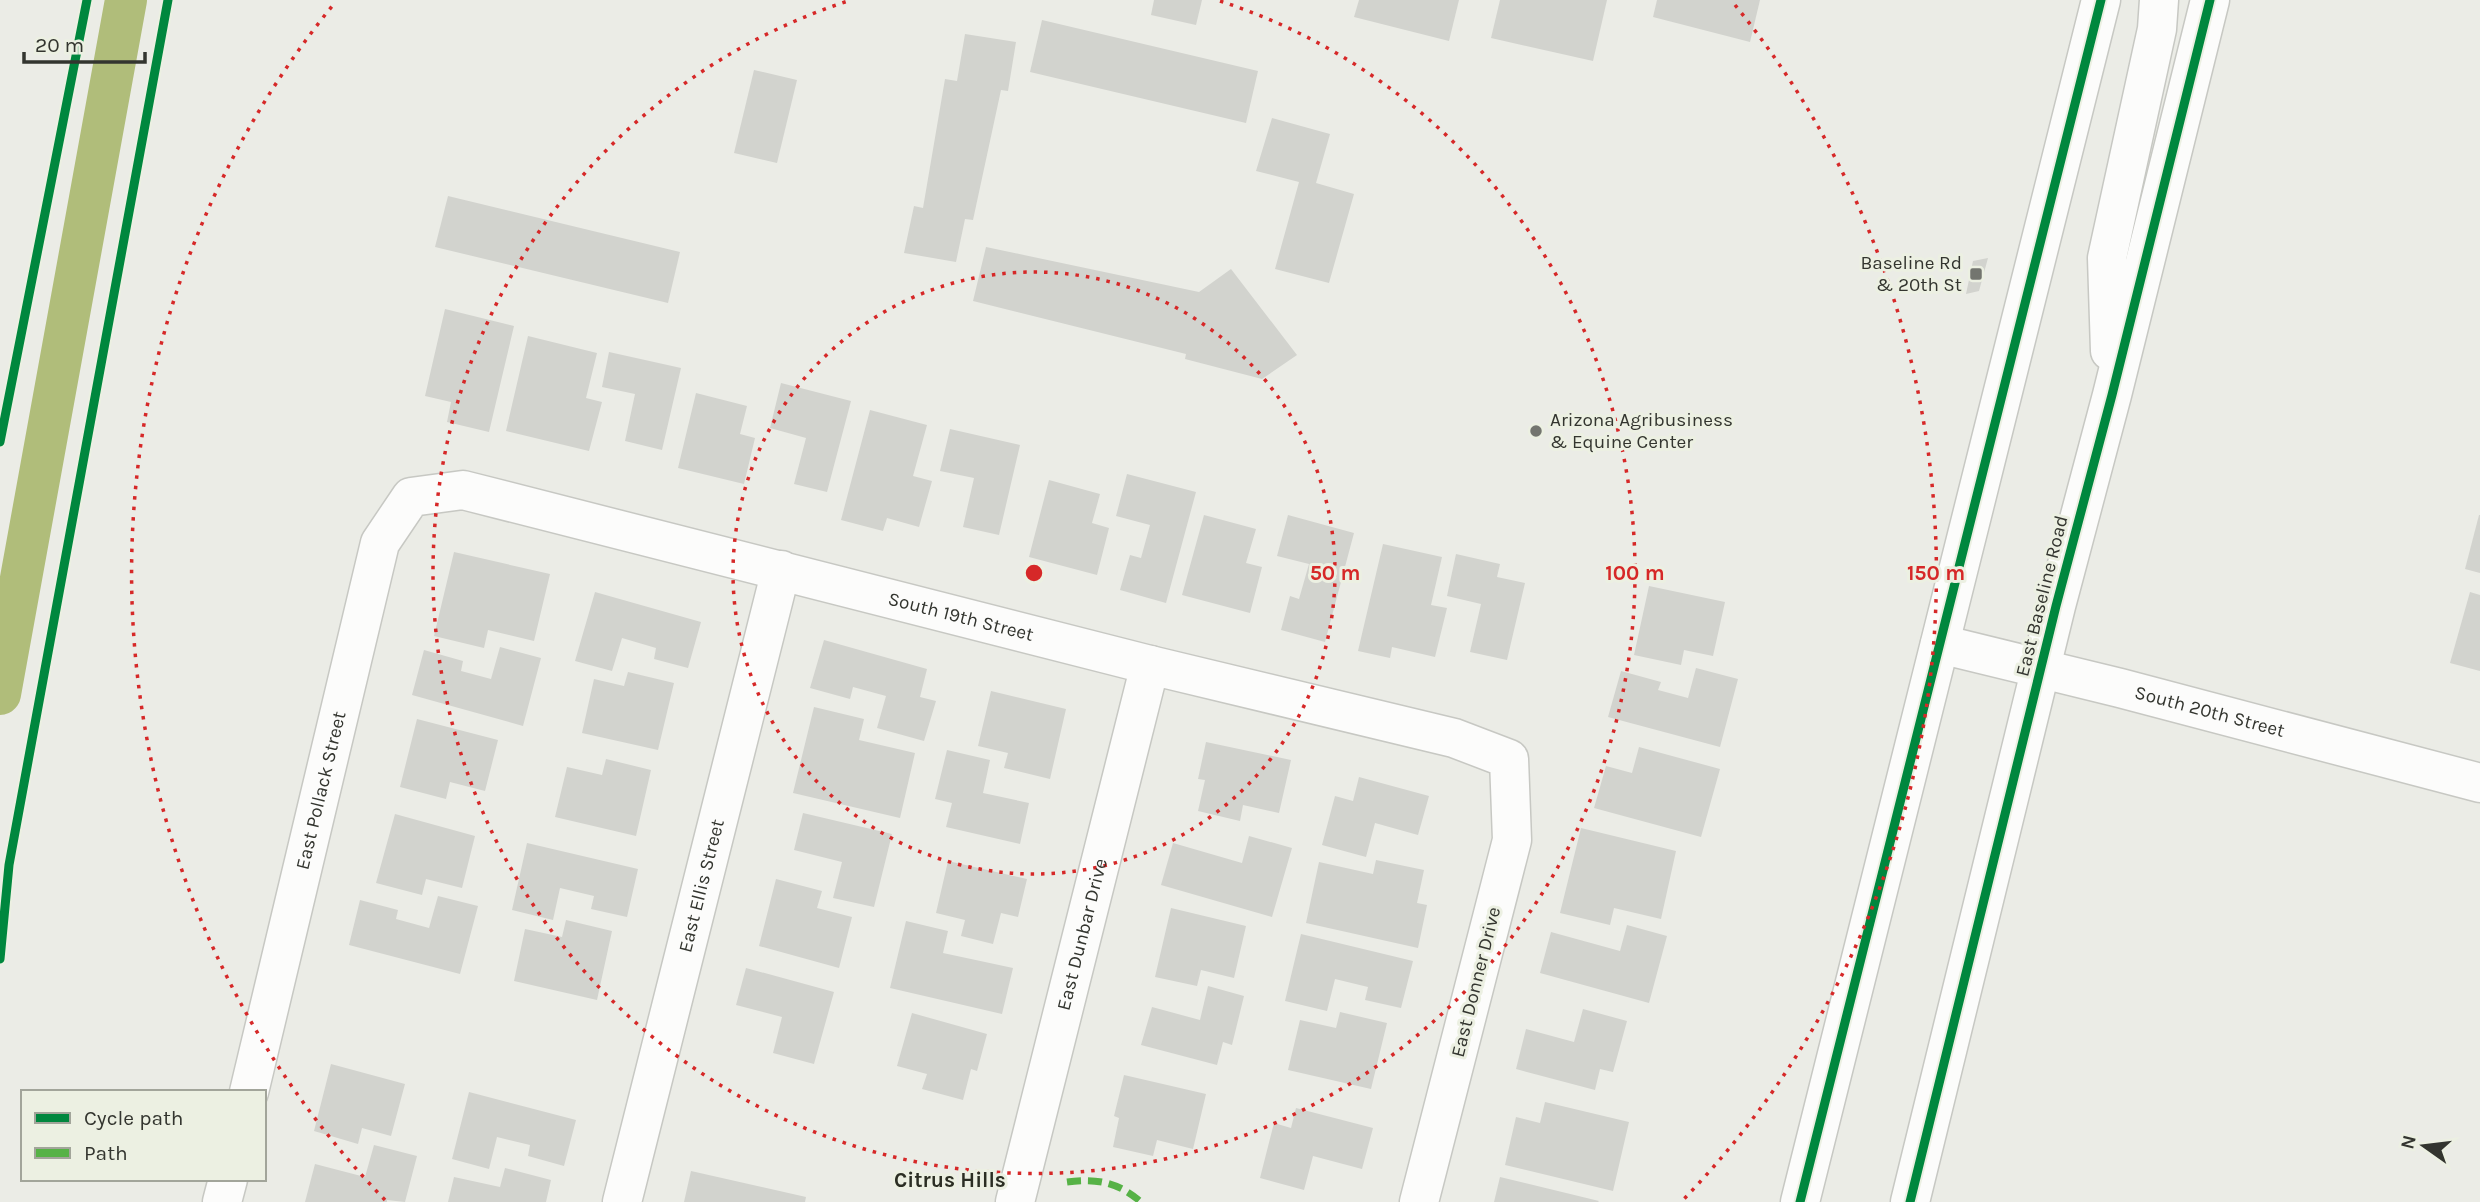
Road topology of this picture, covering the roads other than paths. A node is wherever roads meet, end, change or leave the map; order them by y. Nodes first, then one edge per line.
1 (2101, 0) edge
2 (2159, 0) edge
3 (2210, 0) edge
4 (2112, 395) junction
5 (411, 496) joint
6 (782, 570) junction
7 (1940, 644) junction
8 (1150, 665) junction
9 (2041, 670) junction
10 (1509, 759) joint
11 (2480, 783) edge
12 (249, 1090) edge
13 (227, 1181) edge
14 (222, 1202) edge
15 (622, 1202) edge
16 (1015, 1202) edge
17 (1419, 1202) edge
18 (1800, 1202) edge
19 (1910, 1202) edge

1 - 7 street
2 - 4 street
3 - 4 street, East Baseline Road
4 - 9 street, East Baseline Road
5 - 6 street, South 19th Street
5 - 12 street, East Pollack Street
6 - 8 street, South 19th Street
6 - 15 street, East Ellis Street
7 - 9 street, South 20th Street
7 - 18 street
8 - 10 street, South 19th Street
8 - 16 street, East Dunbar Drive
9 - 11 street, South 20th Street
9 - 19 street, East Baseline Road
10 - 17 street, East Donner Drive
13 - 14 street

